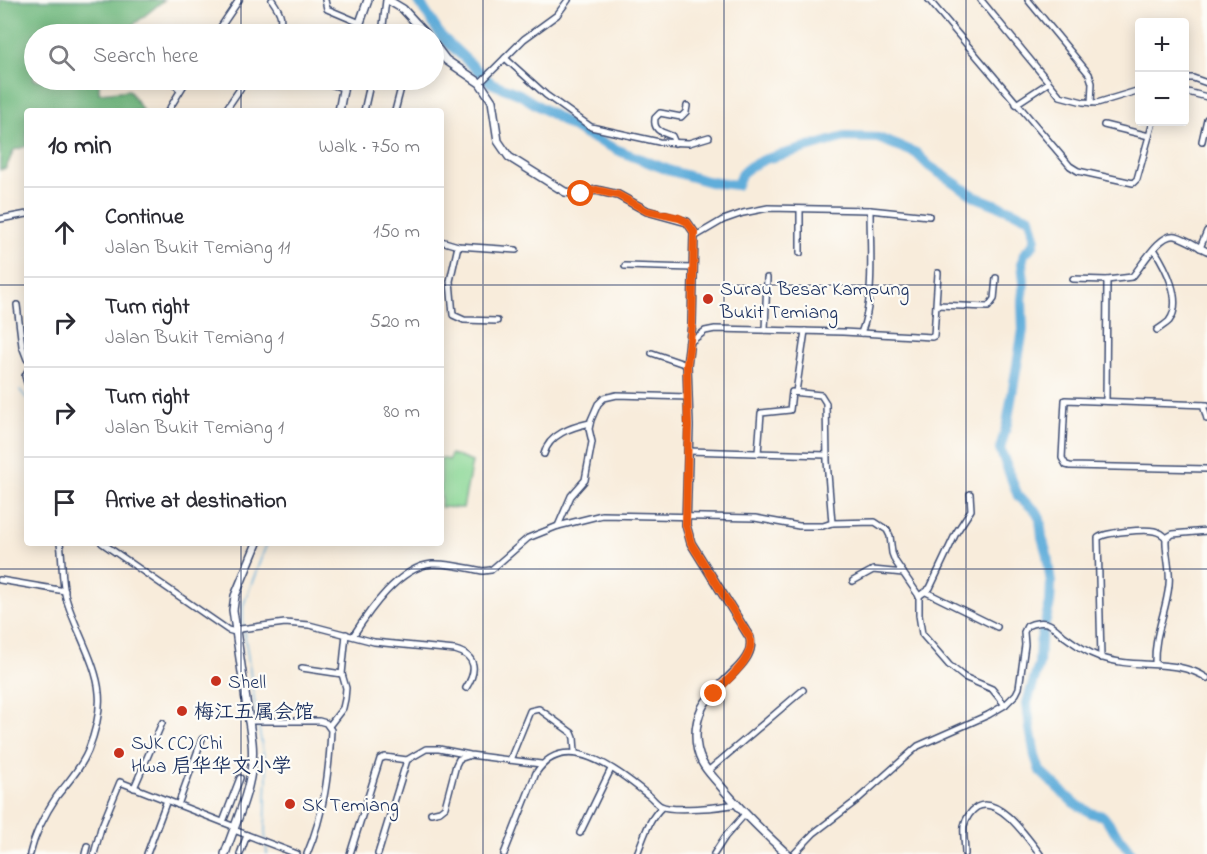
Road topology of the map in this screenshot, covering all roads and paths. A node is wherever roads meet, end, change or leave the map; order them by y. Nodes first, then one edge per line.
1 (239, 0) edge
2 (272, 0) edge
3 (325, 0) edge
4 (368, 0) edge
5 (387, 0) edge
6 (568, 0) edge
7 (929, 0) edge
8 (981, 0) edge
9 (1028, 0) edge
10 (395, 2) edge
11 (223, 24) edge
12 (280, 24) edge
13 (350, 24) edge
14 (360, 24) edge
15 (383, 24) edge
16 (418, 24) edge
17 (444, 57) edge
18 (505, 58) junction
19 (1189, 78) edge
20 (480, 83) junction
21 (1048, 83) junction
22 (1207, 83) edge
23 (180, 90) edge
24 (239, 90) edge
25 (343, 90) edge
26 (369, 90) edge
27 (401, 90) edge
28 (1135, 92) edge
29 (1189, 92) edge
30 (1207, 97) edge
31 (1091, 103) junction
32 (1016, 104) junction
33 (687, 106) dead end
34 (171, 108) edge
35 (227, 108) edge
36 (340, 108) edge
37 (365, 108) edge
38 (396, 108) edge
39 (1207, 119) edge
40 (1104, 125) dead end
41 (1152, 126) edge
42 (1149, 136) junction
43 (709, 137) dead end
44 (1202, 141) dead end
45 (675, 143) junction
46 (800, 209) junction
47 (870, 210) junction
48 (24, 215) edge
49 (929, 216) dead end
50 (0, 219) edge
51 (1207, 231) edge
52 (694, 237) junction
53 (444, 242) edge
54 (458, 246) junction
55 (1200, 248) junction
56 (1154, 249) junction
57 (516, 250) dead end
58 (1207, 251) edge
59 (800, 253) dead end
60 (625, 266) dead end
61 (692, 268) junction
62 (938, 273) dead end
63 (996, 278) dead end
64 (767, 279) dead end
65 (1073, 279) dead end
66 (1107, 280) junction
67 (17, 305) dead end
68 (937, 305) junction
69 (497, 321) dead end
70 (691, 328) junction
71 (705, 330) junction
72 (765, 330) junction
73 (1157, 330) dead end
74 (805, 331) junction
75 (861, 333) junction
76 (689, 343) junction
77 (24, 351) edge
78 (652, 353) dead end
79 (687, 365) junction
80 (796, 392) junction
81 (688, 397) junction
82 (1106, 401) junction
83 (1205, 405) edge
84 (1207, 418) edge
85 (590, 423) junction
86 (688, 451) junction
87 (758, 453) junction
88 (544, 454) dead end
89 (826, 455) junction
90 (1207, 469) edge
91 (970, 494) dead end
92 (686, 517) junction
93 (832, 522) junction
94 (558, 526) junction
95 (1207, 531) edge
96 (1166, 538) junction
97 (60, 546) edge
98 (106, 546) edge
99 (256, 546) edge
100 (903, 573) junction
101 (0, 580) edge
102 (853, 580) dead end
103 (64, 591) junction
104 (926, 592) junction
105 (919, 596) junction
106 (997, 627) dead end
107 (238, 630) junction
108 (346, 634) junction
109 (353, 636) junction
110 (1101, 658) junction
111 (1155, 663) junction
112 (302, 668) dead end
113 (342, 674) junction
114 (1207, 678) edge
115 (466, 688) dead end
116 (802, 690) dead end
117 (1005, 705) junction
118 (251, 720) junction
119 (162, 723) dead end
120 (329, 726) junction
121 (202, 739) dead end
122 (575, 752) junction
123 (470, 756) junction
124 (406, 760) junction
125 (510, 760) junction
126 (542, 764) junction
127 (611, 769) junction
128 (708, 771) junction
129 (240, 778) dead end
130 (134, 788) junction
131 (167, 800) junction
132 (735, 804) junction
133 (178, 805) junction
134 (662, 807) junction
135 (431, 813) dead end
136 (745, 814) junction
137 (223, 822) junction
138 (234, 828) junction
139 (580, 833) dead end
140 (247, 835) junction
141 (87, 846) dead end
142 (30, 854) edge
143 (85, 854) edge
144 (94, 854) edge
145 (147, 854) edge
146 (225, 854) edge
147 (240, 854) edge
148 (297, 854) edge
149 (307, 854) edge
150 (350, 854) edge
151 (378, 854) edge
152 (504, 854) edge
153 (637, 854) edge
154 (714, 854) edge
155 (787, 854) edge
156 (794, 854) edge
157 (965, 854) edge
158 (1040, 854) edge

1 - 11 street
2 - 12 street
3 - 13 street
4 - 14 street
5 - 10 street
5 - 15 street
6 - 18 street
7 - 32 street
8 - 21 street
9 - 31 street
10 - 16 street
17 - 20 street
18 - 20 street
18 - 45 street
19 - 22 street
20 - 52 street
21 - 31 street
21 - 32 street
23 - 34 street
24 - 35 street
25 - 36 street
26 - 37 street
27 - 38 street
28 - 31 street
29 - 30 street
32 - 42 street
33 - 45 street
39 - 44 street
40 - 42 street
41 - 42 street
43 - 45 street
46 - 47 street
46 - 52 street
46 - 59 street
47 - 49 street
47 - 75 street
48 - 50 street
51 - 55 street
52 - 61 street
53 - 54 street
54 - 57 street
54 - 69 street
55 - 56 street
55 - 58 street
56 - 66 street
56 - 73 street
60 - 61 street
61 - 70 street
62 - 68 street
63 - 68 street
64 - 72 street
65 - 66 street
66 - 82 street
67 - 77 street
68 - 75 street
70 - 71 street
70 - 76 street
71 - 72 street
71 - 76 street
72 - 74 street
74 - 75 street
74 - 80 street
76 - 79 street
78 - 79 street
79 - 81 street
80 - 87 street
80 - 89 street
81 - 85 street
81 - 86 street
82 - 83 street
82 - 90 street
83 - 84 street
85 - 88 street
85 - 94 street
86 - 87 street
86 - 92 street
87 - 89 street
89 - 93 street
91 - 104 street
92 - 93 street
92 - 94 street
92 - 128 street
93 - 100 street
94 - 109 street
95 - 96 street
96 - 110 street
96 - 111 street
97 - 103 street
98 - 107 street
99 - 107 street
100 - 102 street
100 - 105 street
101 - 103 street
103 - 142 street
104 - 105 street
104 - 106 street
105 - 117 street
107 - 108 street
107 - 118 street
108 - 109 street
108 - 113 street
109 - 115 street
110 - 111 street
110 - 117 street
111 - 114 street
112 - 113 street
113 - 120 street
116 - 128 street
117 - 156 street
118 - 120 street
118 - 138 street
119 - 130 street
120 - 149 street
121 - 133 street
122 - 125 street
122 - 126 street
122 - 127 street
123 - 124 street
123 - 125 street
123 - 135 street
124 - 150 street
124 - 151 street
125 - 126 street
126 - 152 street
127 - 134 street
127 - 139 street
128 - 132 street
129 - 137 street
130 - 131 street
130 - 144 street
131 - 133 street
131 - 145 street
132 - 134 street
132 - 136 street
133 - 137 street
134 - 153 street
136 - 154 street
136 - 155 street
137 - 138 street
138 - 140 street
138 - 146 street
140 - 147 street
140 - 148 street
141 - 143 street
157 - 158 street

